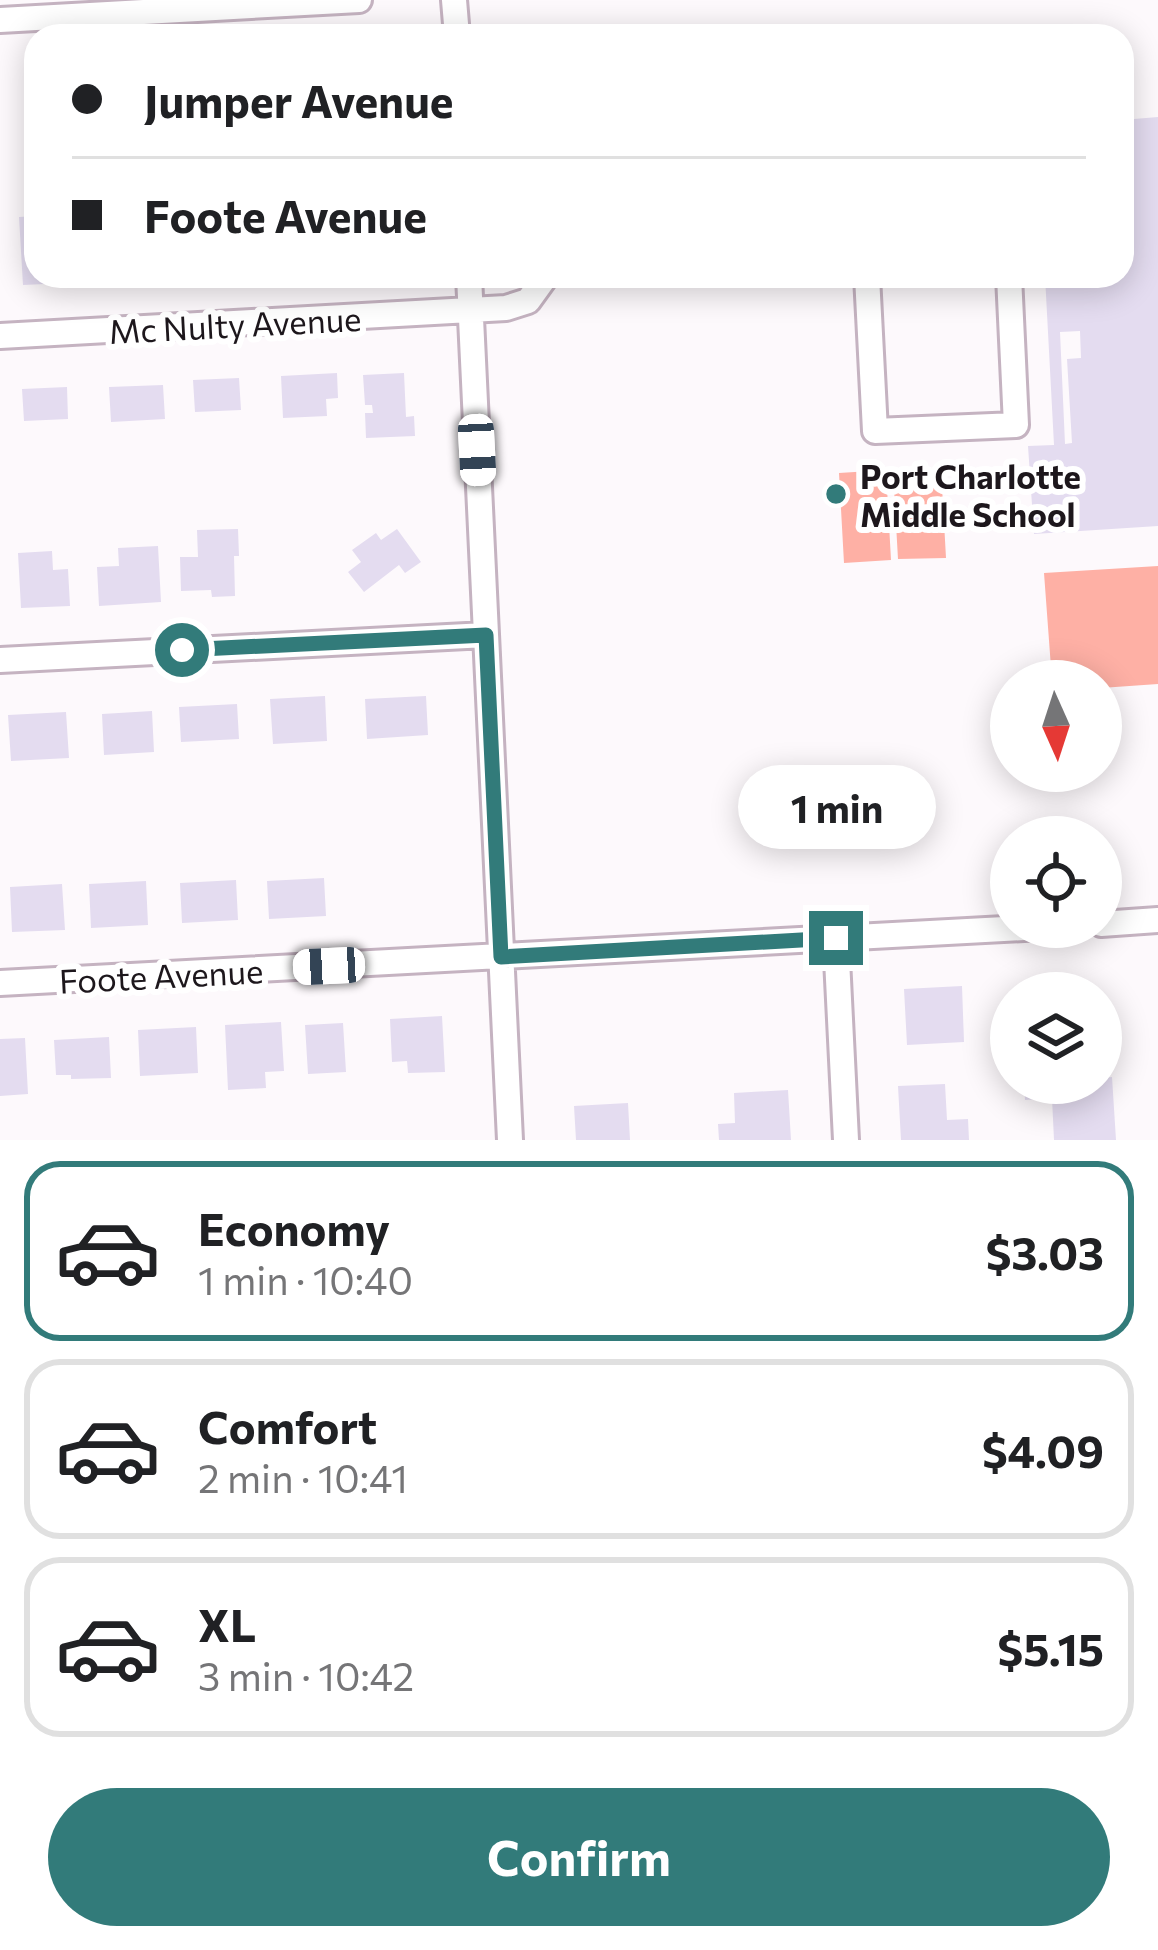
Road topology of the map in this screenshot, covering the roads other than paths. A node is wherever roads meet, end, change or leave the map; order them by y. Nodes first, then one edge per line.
1 (359, 0) edge
2 (0, 20) edge
3 (469, 288) edge
4 (539, 288) edge
5 (868, 288) edge
6 (1010, 288) edge
7 (470, 312) junction
8 (0, 336) edge
9 (486, 635) junction
10 (0, 660) edge
11 (1158, 920) edge
12 (1122, 923) edge
13 (990, 930) edge
14 (836, 938) junction
15 (501, 957) junction
16 (0, 983) edge
17 (510, 1140) edge
18 (846, 1140) edge

1 - 2 street
3 - 7 street
4 - 7 street, Mc Nulty Avenue
5 - 6 street
7 - 8 street, Mc Nulty Avenue
7 - 9 street
9 - 10 street
9 - 15 street
11 - 12 street
13 - 14 street, Foote Avenue
14 - 15 street, Foote Avenue
14 - 18 street
15 - 16 street, Foote Avenue
15 - 17 street

